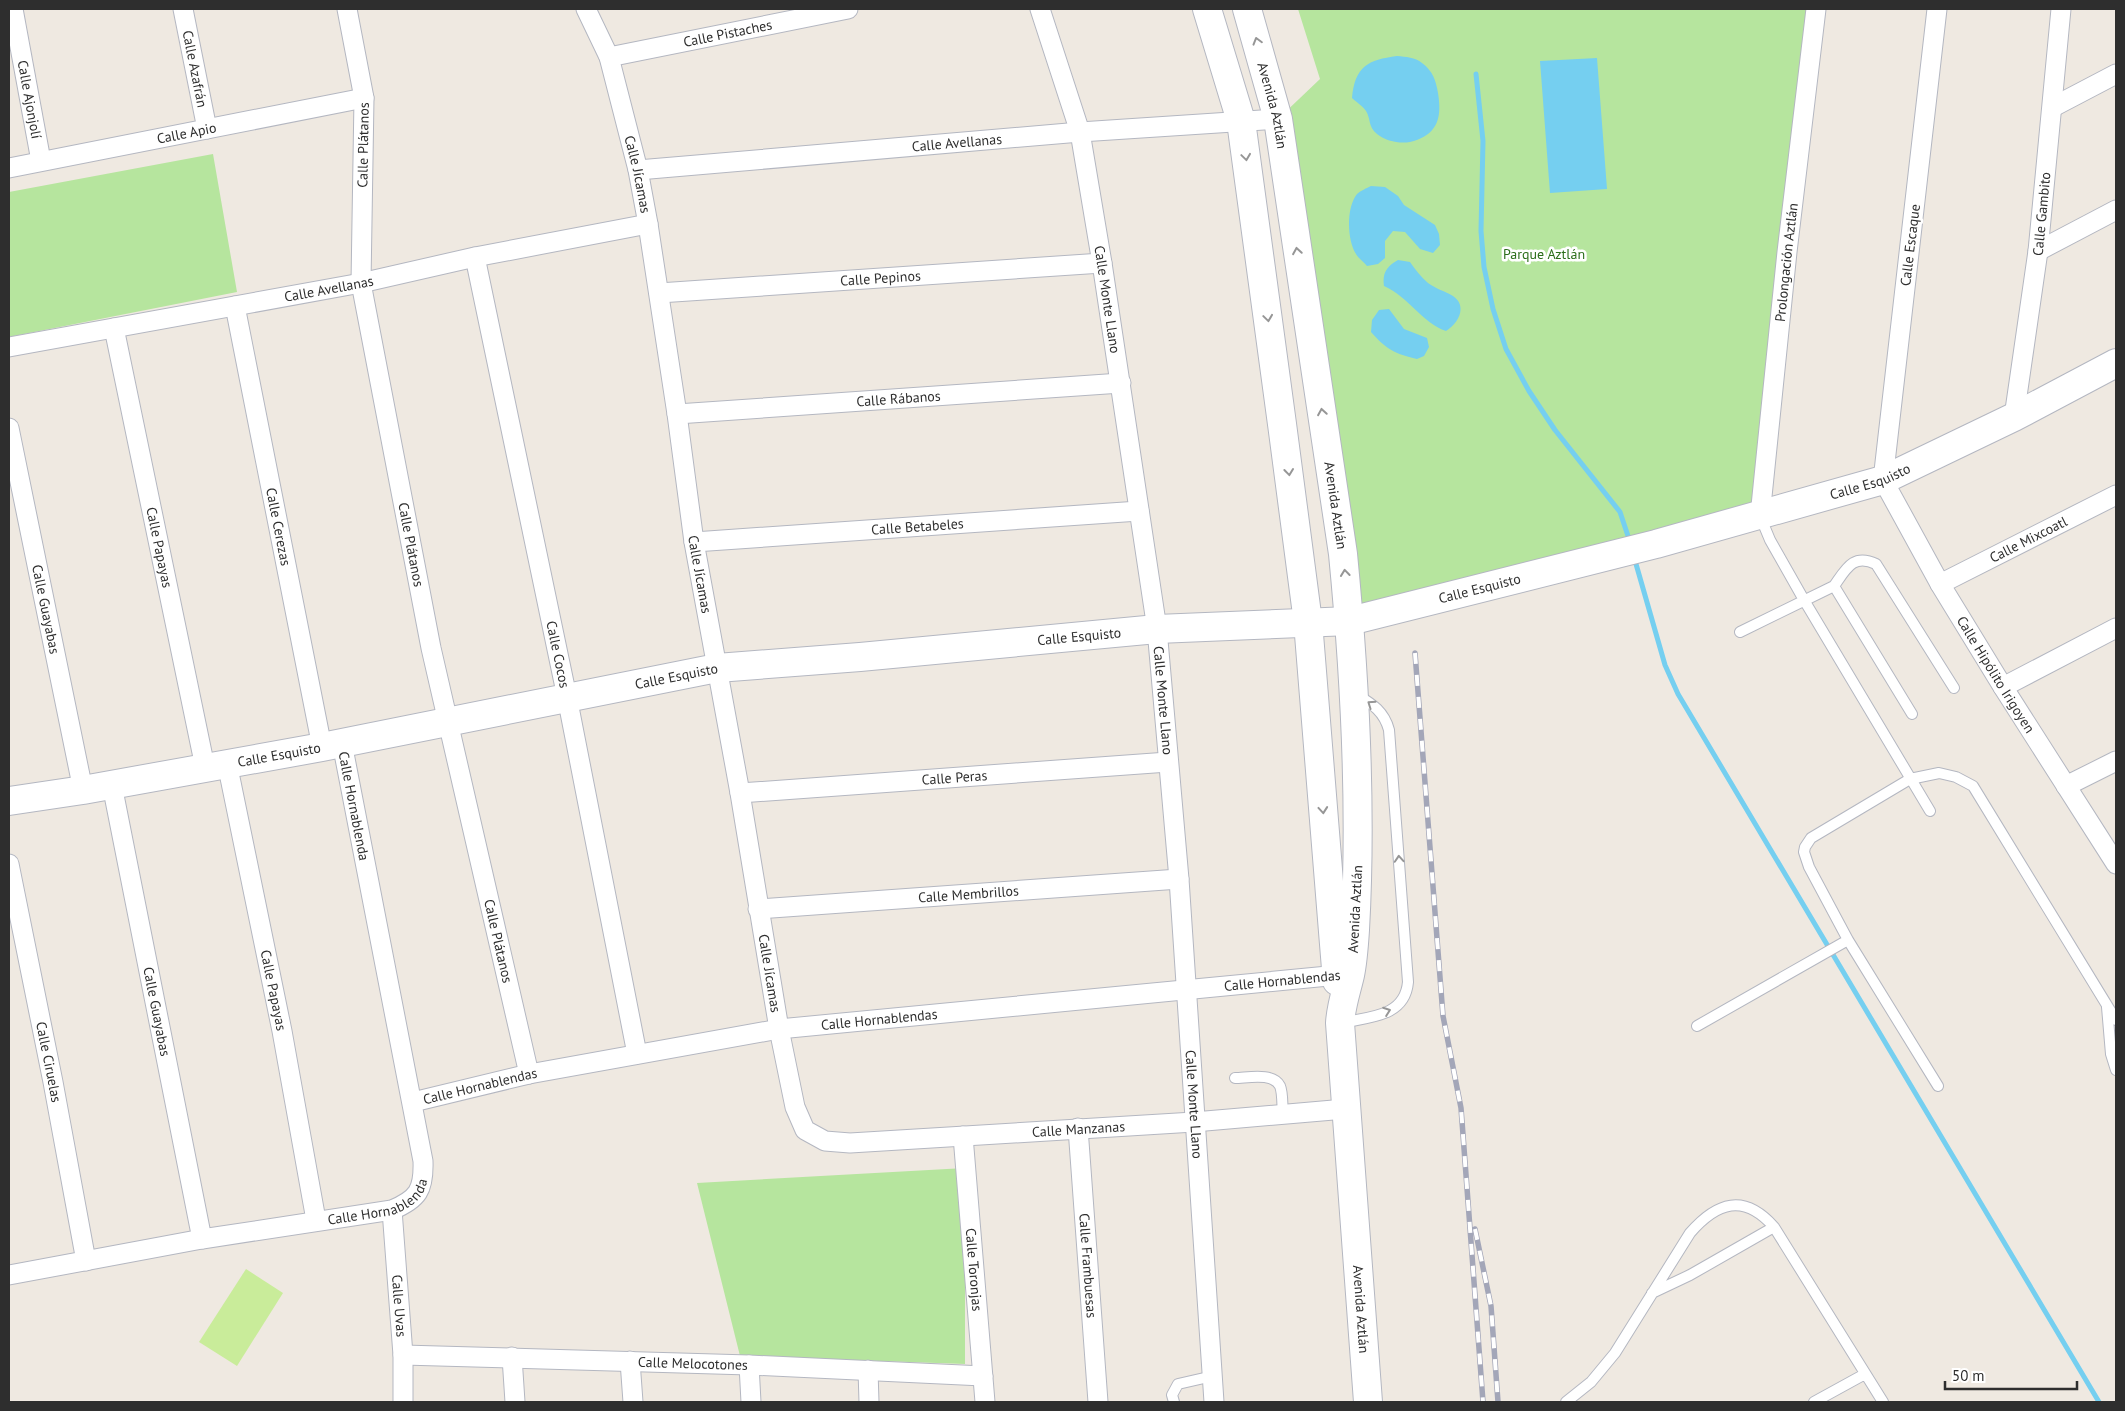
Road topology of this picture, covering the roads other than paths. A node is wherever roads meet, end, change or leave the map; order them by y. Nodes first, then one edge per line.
1 (13, 9) edge
2 (183, 9) edge
3 (347, 9) edge
4 (586, 9) edge
5 (848, 9) edge
6 (1040, 9) edge
7 (1208, 9) edge
8 (1248, 9) edge
9 (1816, 9) edge
10 (1937, 9) edge
11 (2061, 9) edge
12 (609, 57) junction
13 (2116, 74) edge
14 (364, 98) junction
15 (2053, 107) junction
16 (1278, 119) junction
17 (1240, 120) junction
18 (207, 129) junction
19 (1080, 132) junction
20 (42, 161) junction
21 (9, 168) edge
22 (638, 170) junction
23 (2116, 210) edge
24 (648, 224) junction
25 (2038, 252) junction
26 (475, 257) junction
27 (1102, 263) junction
28 (360, 283) junction
29 (659, 293) junction
30 (235, 306) junction
31 (114, 328) junction
32 (9, 347) edge
33 (2116, 363) edge
34 (1120, 383) junction
35 (677, 414) junction
36 (2014, 417) junction
37 (9, 428) edge
38 (1883, 480) junction
39 (2116, 495) edge
40 (1139, 511) junction
41 (1760, 516) junction
42 (694, 542) junction
43 (1940, 584) junction
44 (1834, 586) junction
45 (1804, 600) junction
46 (1328, 622) junction
47 (2116, 628) edge
48 (1157, 629) junction
49 (1740, 632) dead end
50 (717, 668) junction
51 (2003, 686) junction
52 (1954, 688) dead end
53 (1354, 692) junction
54 (567, 697) junction
55 (1912, 714) dead end
56 (449, 722) junction
57 (332, 745) junction
58 (2116, 761) edge
59 (1168, 762) junction
60 (216, 765) junction
61 (1910, 779) junction
62 (112, 785) junction
63 (2066, 786) junction
64 (83, 790) junction
65 (740, 793) junction
66 (9, 801) edge
67 (1930, 811) dead end
68 (1358, 844) junction
69 (9, 864) edge
70 (2116, 864) edge
71 (1179, 880) junction
72 (758, 909) junction
73 (1848, 940) junction
74 (1343, 974) junction
75 (1186, 990) junction
76 (2107, 1006) junction
77 (1341, 1015) junction
78 (2116, 1020) edge
79 (1697, 1026) dead end
80 (779, 1029) junction
81 (637, 1054) junction
82 (2116, 1070) edge
83 (528, 1074) junction
84 (1235, 1078) dead end
85 (1938, 1086) dead end
86 (413, 1102) junction
87 (1345, 1109) junction
88 (1283, 1114) junction
89 (1194, 1122) junction
90 (1078, 1128) junction
91 (815, 1136) joint
92 (963, 1136) junction
93 (392, 1210) junction
94 (316, 1220) junction
95 (1774, 1227) junction
96 (202, 1239) junction
97 (86, 1261) junction
98 (9, 1275) edge
99 (1651, 1293) junction
100 (403, 1355) junction
101 (512, 1357) junction
102 (630, 1361) junction
103 (749, 1365) junction
104 (868, 1370) junction
105 (1865, 1374) junction
106 (983, 1376) junction
107 (1213, 1376) junction
108 (403, 1402) edge
109 (515, 1402) edge
110 (633, 1402) edge
111 (750, 1402) edge
112 (869, 1402) edge
113 (984, 1402) edge
114 (1098, 1402) edge
115 (1174, 1402) edge
116 (1214, 1402) edge
117 (1368, 1402) edge
118 (1566, 1402) edge
119 (1814, 1402) edge
120 (1883, 1402) edge

1 - 20 street, Calle Ajonjolí
2 - 18 street, Calle Azafrán
3 - 14 street, Calle Plátanos
4 - 12 street, Calle Jícamas
5 - 12 street, Calle Pistaches
6 - 19 street, Calle Monte Llano
7 - 17 main road, Avenida Aztlán
16 -> 8 main road, Avenida Aztlán
9 - 41 street, Prolongación Aztlán
10 - 38 street, Calle Escaque
11 - 15 street, Calle Gambito
12 - 22 street, Calle Jícamas
13 - 15 street
14 - 18 street, Calle Apio
14 - 28 street, Calle Plátanos
15 - 25 street, Calle Gambito
16 - 17 street, Calle Avellanas
46 -> 16 main road, Avenida Aztlán
17 - 19 street, Calle Avellanas
17 -> 46 main road, Avenida Aztlán
18 - 20 street, Calle Apio
19 - 22 street, Calle Avellanas
19 - 27 street, Calle Monte Llano
20 - 21 street, Calle Apio
22 - 24 street, Calle Jícamas
23 - 25 street
24 - 26 street, Calle Avellanas
24 - 29 street, Calle Jícamas
25 - 36 street, Calle Gambito
26 - 28 street, Calle Avellanas
26 - 54 street, Calle Cocos
27 - 29 street, Calle Pepinos
27 - 34 street, Calle Monte Llano
28 - 30 street, Calle Avellanas
28 - 56 street, Calle Plátanos
29 - 35 street, Calle Jícamas
30 - 31 street, Calle Avellanas
30 - 57 street, Calle Cerezas
31 - 32 street, Calle Avellanas
31 - 60 street, Calle Papayas
33 - 36 main road, Calle Esquisto
34 - 35 street, Calle Rábanos
34 - 40 street, Calle Monte Llano
35 - 42 street, Calle Jícamas
36 - 38 main road, Calle Esquisto
37 - 64 street, Calle Guayabas
38 - 41 main road, Calle Esquisto
38 - 43 street, Calle Hipólito Irigoyen
39 - 43 street, Calle Mixcoatl
40 - 42 street, Calle Betabeles
40 - 48 street, Calle Monte Llano
41 - 45 lane
41 - 46 main road, Calle Esquisto
42 - 50 street, Calle Jícamas
43 - 51 street, Calle Hipólito Irigoyen
44 - 45 lane
44 - 52 lane
44 - 55 lane
45 - 49 lane
45 - 61 lane
46 - 48 main road, Calle Esquisto
46 - 53 main road, Avenida Aztlán
46 - 68 main road
46 -> 74 main road, Avenida Aztlán
47 - 51 street
48 - 50 main road, Calle Esquisto
48 - 59 street, Calle Monte Llano
50 - 54 main road, Calle Esquisto
50 - 65 street, Calle Jícamas
51 - 63 street, Calle Hipólito Irigoyen
53 - 68 main road, Avenida Aztlán
77 -> 53 lane
54 - 56 main road, Calle Esquisto
54 - 81 street, Calle Cocos
56 - 57 main road, Calle Esquisto
56 - 83 street, Calle Plátanos
57 - 60 main road, Calle Esquisto
57 - 86 street, Calle Hornablenda
58 - 63 street
59 - 65 street, Calle Peras
59 - 71 street, Calle Monte Llano
60 - 62 main road, Calle Esquisto
60 - 94 street, Calle Papayas
61 - 67 lane
61 - 73 lane
61 - 76 lane
62 - 64 main road, Calle Esquisto
62 - 96 street, Calle Guayabas
63 - 70 street, Calle Hipólito Irigoyen
64 - 66 main road, Calle Esquisto
65 - 72 street, Calle Jícamas
68 - 74 main road, Avenida Aztlán
69 - 97 street, Calle Ciruelas
71 - 72 street, Calle Membrillos
71 - 75 street, Calle Monte Llano
72 - 80 street, Calle Jícamas
73 - 79 lane
73 - 85 lane
74 - 75 street, Calle Hornablendas
74 - 77 main road, Avenida Aztlán
75 - 80 street, Calle Hornablendas
75 - 89 street, Calle Monte Llano
76 - 78 lane
76 - 82 lane
77 - 87 main road, Avenida Aztlán
80 - 81 street, Calle Hornablendas
80 - 91 street, Calle Jícamas
81 - 83 street, Calle Hornablendas
83 - 86 street, Calle Hornablendas
84 - 88 lane
86 - 93 street, Calle Hornablenda
87 - 88 street, Calle Manzanas
87 - 117 main road, Avenida Aztlán
88 - 89 street, Calle Manzanas
89 - 90 street, Calle Manzanas
89 - 107 street, Calle Monte Llano
90 - 92 street, Calle Manzanas
90 - 114 street, Calle Frambuesas
91 - 92 street, Calle Manzanas
92 - 106 street, Calle Toronjas
93 - 94 street, Calle Hornablenda
93 - 100 street, Calle Uvas
94 - 96 street, Calle Hornablenda
95 - 99 lane
95 - 99 lane
95 - 105 lane
96 - 97 street, Calle Hornablenda
97 - 98 street, Calle Hornablenda
99 - 118 lane
100 - 101 street, Calle Melocotones
100 - 108 street, Calle Uvas
101 - 102 street, Calle Melocotones
101 - 109 street
102 - 103 street, Calle Melocotones
102 - 110 street
103 - 104 street, Calle Melocotones
103 - 111 street
104 - 106 street, Calle Melocotones
104 - 112 street
105 - 119 lane
105 - 120 lane
106 - 113 street, Calle Toronjas
107 - 115 lane
107 - 116 street, Calle Monte Llano

